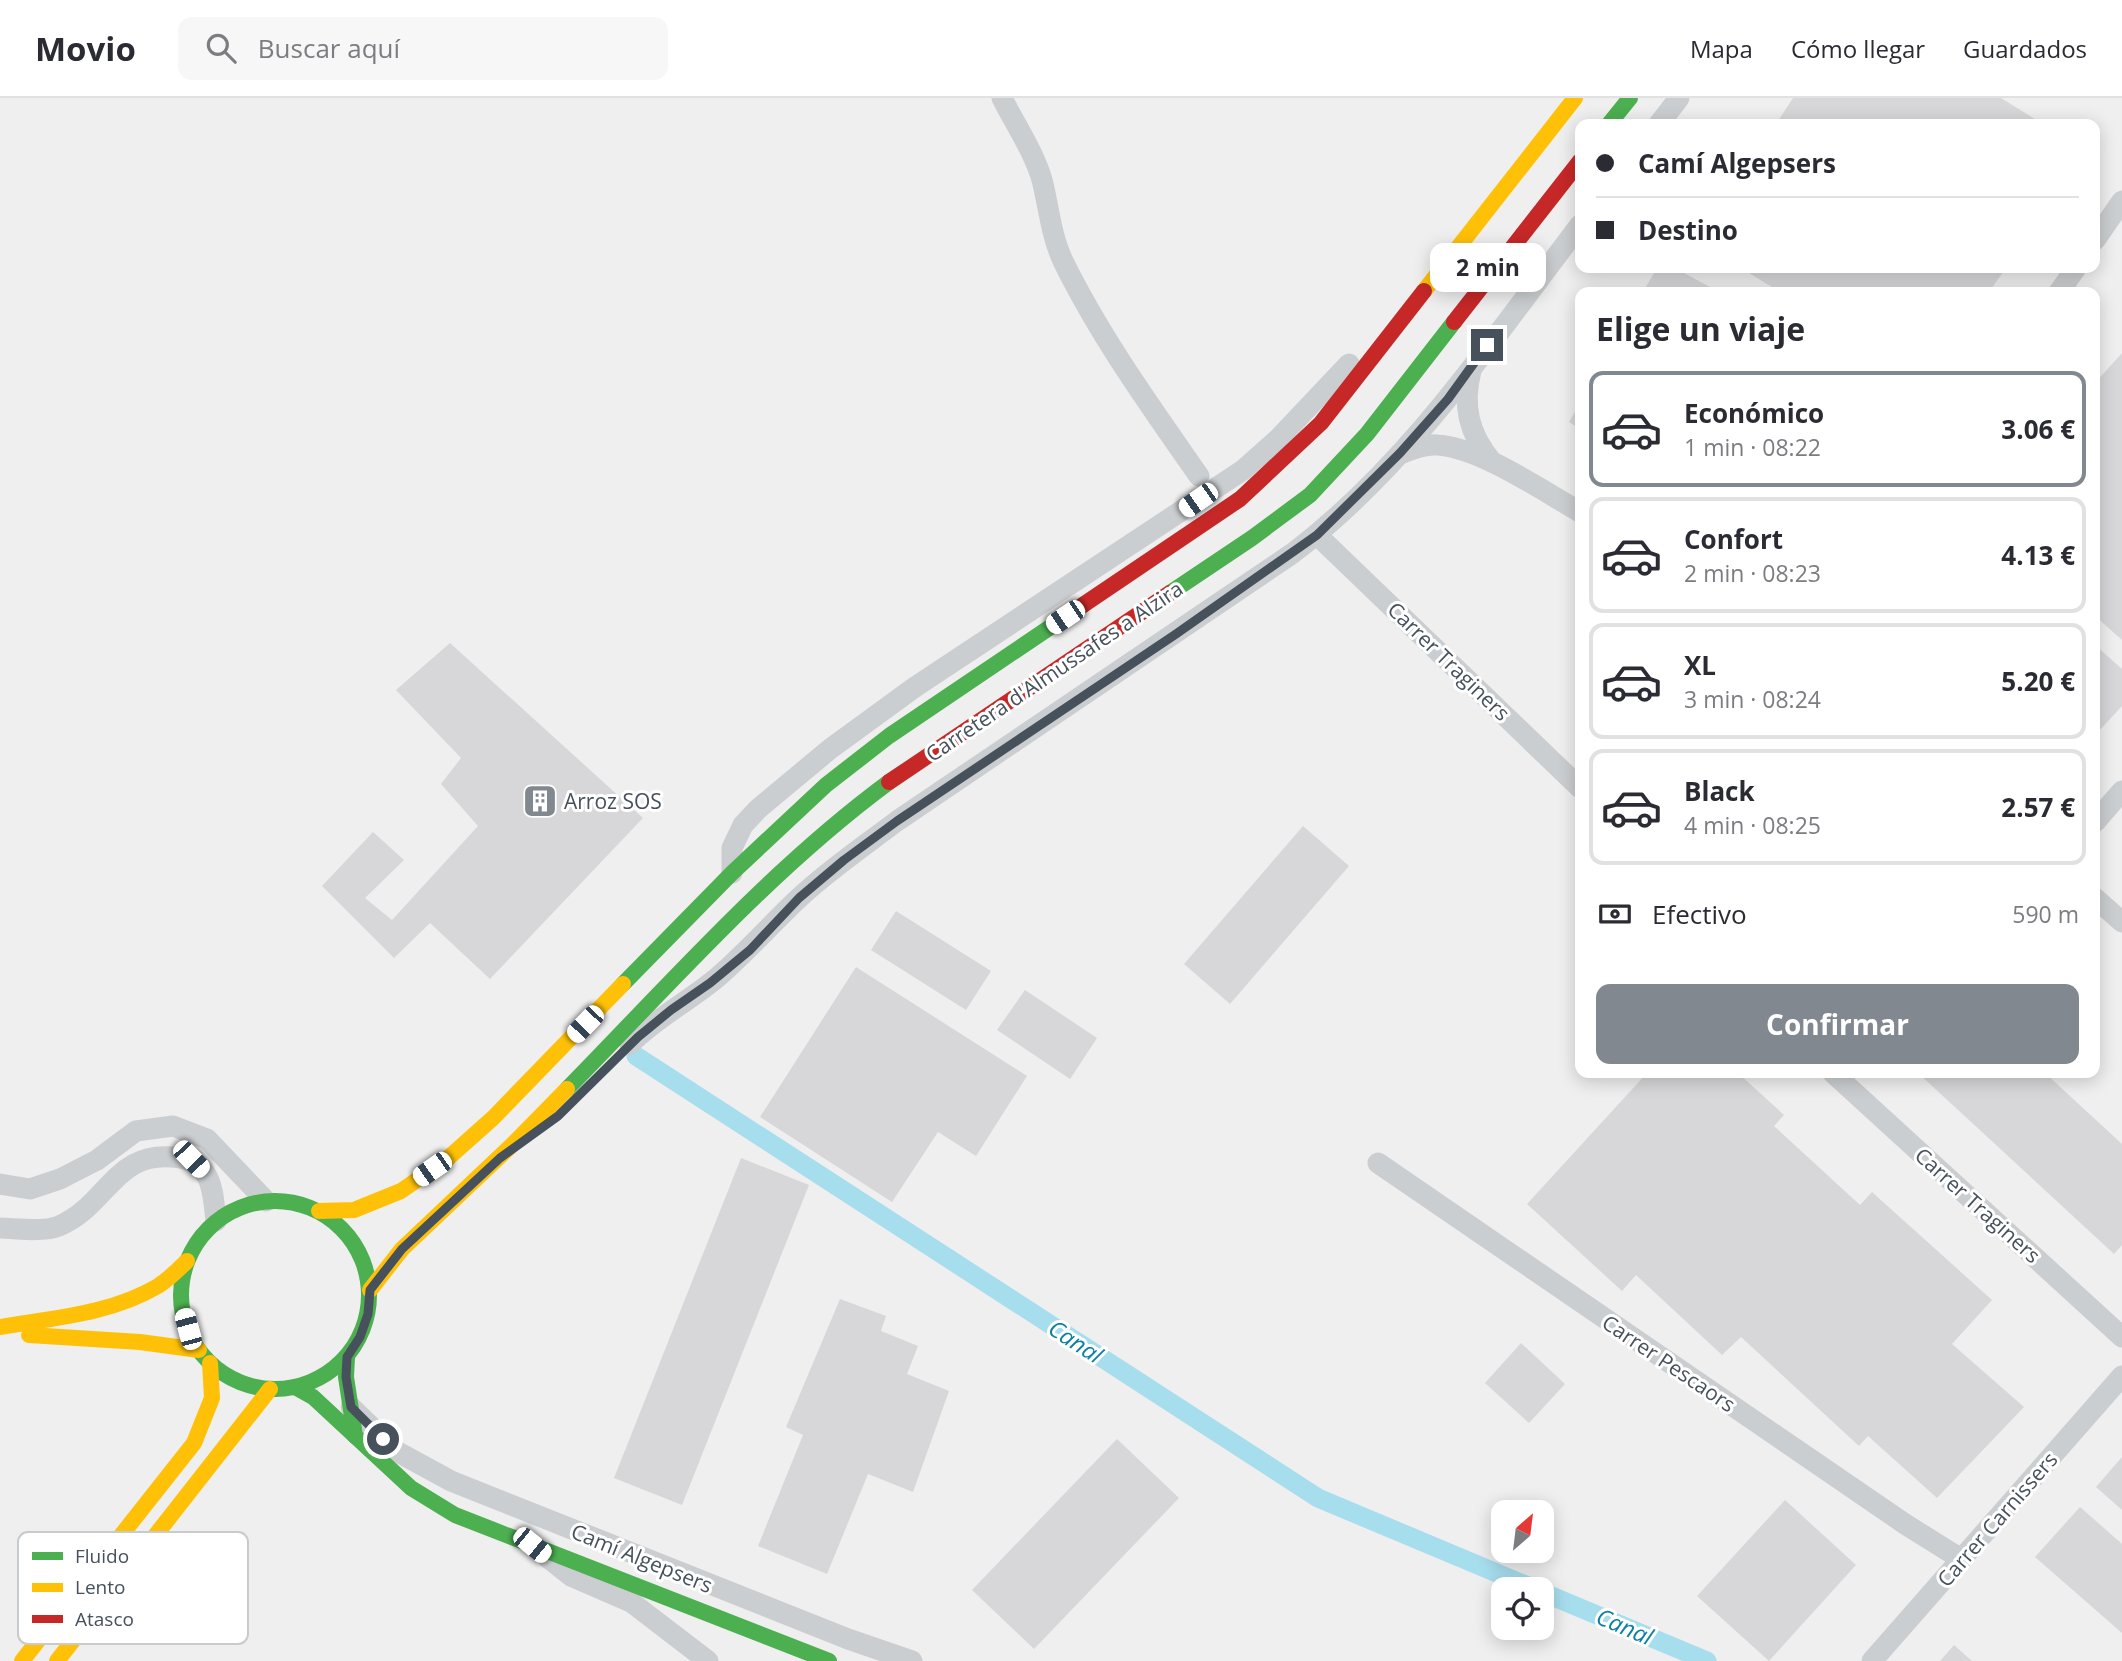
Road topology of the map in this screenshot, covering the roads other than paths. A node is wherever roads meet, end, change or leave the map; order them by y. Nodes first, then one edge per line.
1 (1002, 98) edge
2 (1575, 98) edge
3 (1630, 98) edge
4 (1679, 98) edge
5 (1613, 119) edge
6 (1663, 119) edge
7 (1575, 167) edge
8 (2122, 201) edge
9 (1575, 231) edge
10 (2100, 233) edge
11 (1416, 300) junction
12 (1472, 365) junction
13 (1400, 453) junction
14 (1492, 462) junction
15 (1199, 476) dead end
16 (1575, 509) edge
17 (1317, 535) junction
18 (1575, 783) edge
19 (2122, 791) edge
20 (2100, 816) edge
21 (732, 873) junction
22 (2100, 902) edge
23 (2122, 922) edge
24 (1838, 1078) edge
25 (500, 1158) junction
26 (1378, 1163) dead end
27 (0, 1184) edge
28 (266, 1200) junction
29 (318, 1211) junction
30 (216, 1221) junction
31 (0, 1228) edge
32 (187, 1261) junction
33 (370, 1290) junction
34 (0, 1327) edge
35 (0, 1333) edge
36 (2122, 1337) edge
37 (199, 1350) junction
38 (347, 1357) junction
39 (210, 1363) junction
40 (2122, 1376) edge
41 (295, 1387) junction
42 (270, 1389) junction
43 (351, 1407) junction
44 (355, 1436) junction
45 (124, 1532) edge
46 (158, 1532) edge
47 (532, 1545) junction
48 (1961, 1559) junction
49 (35, 1644) edge
50 (70, 1644) edge
51 (1874, 1659) edge
52 (22, 1661) edge
53 (57, 1661) edge
54 (708, 1661) edge
55 (829, 1661) edge
56 (912, 1661) edge

1 - 15 street
2 - 11 main road, Carretera d'Almussafes a Alzira
3 - 5 main road
4 - 6 street
7 - 25 main road, Carretera d'Almussafes a Alzira
8 - 10 street
9 - 12 street, Carretera d'Almussafes a Alzira
11 - 21 main road, Carretera d'Almussafes a Alzira
11 - 21 street, Carretera d'Almussafes a Alzira
12 - 13 street, Carretera d'Almussafes a Alzira
12 - 14 street
13 - 14 street
13 - 17 street, Carretera d'Almussafes a Alzira
14 - 16 street
17 - 18 street, Carrer Traginers
17 - 25 street, Carretera d'Almussafes a Alzira
19 - 20 street
21 - 29 main road, Carretera d'Almussafes a Alzira
22 - 23 street
24 - 36 street, Carrer Traginers
25 - 33 main road, Carretera d'Almussafes a Alzira
26 - 48 street, Carrer Pescaors
27 - 28 street
28 - 29 main road
28 - 30 main road
29 - 33 main road
30 - 31 street
30 - 32 main road
32 - 34 main road
32 - 37 main road
33 - 38 main road
35 - 37 main road
37 - 39 main road
38 - 41 main road
38 - 43 main road
39 - 42 main road
39 - 45 main road
40 - 48 street, Carrer Carnissers
41 - 42 main road
41 - 44 main road
42 - 46 main road
43 - 44 main road
43 - 56 street, Camí Algepsers
44 - 47 main road
47 - 54 street
47 - 55 main road
48 - 51 street, Carrer Carnissers
49 - 52 main road
50 - 53 main road

